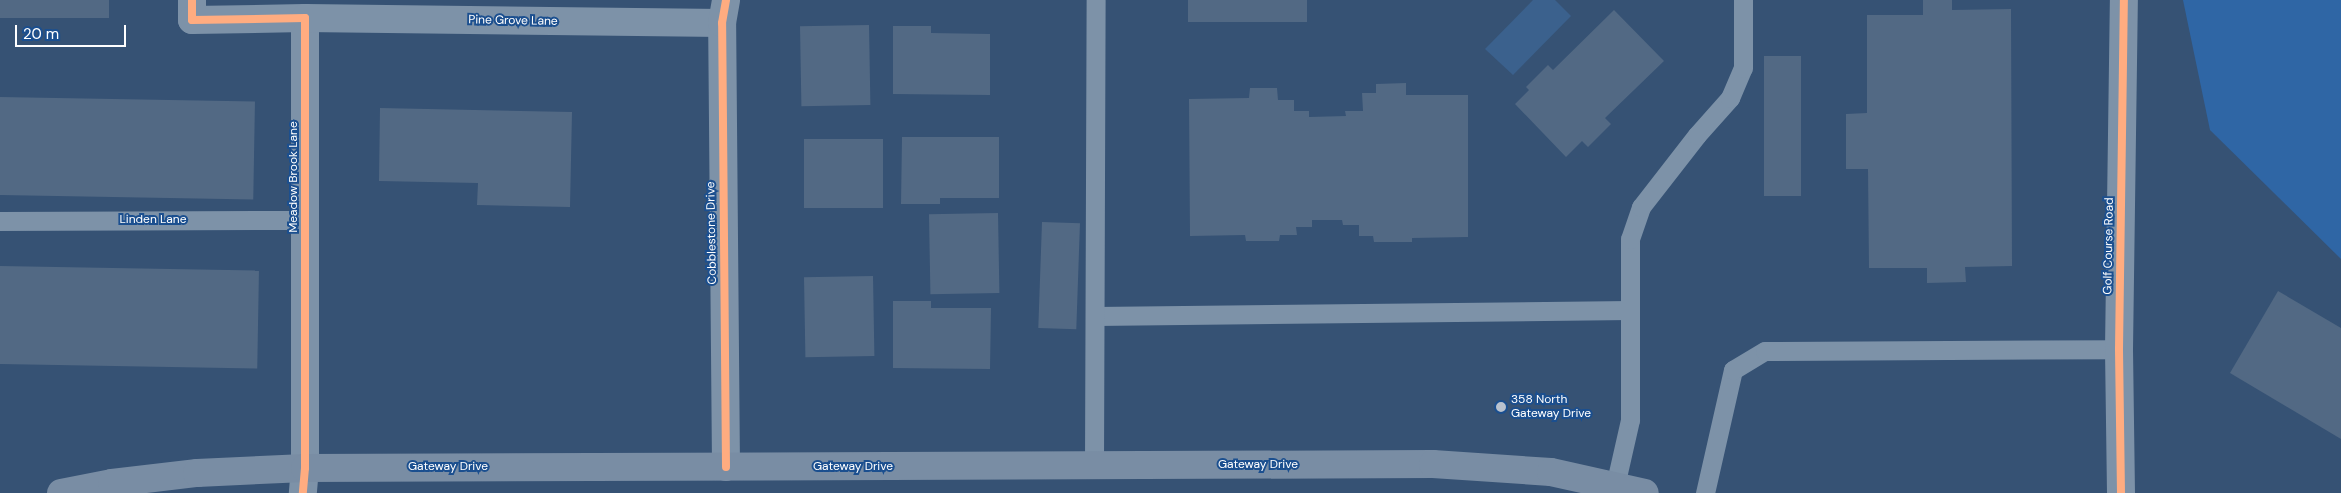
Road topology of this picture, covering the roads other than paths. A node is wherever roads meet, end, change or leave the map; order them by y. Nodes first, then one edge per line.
1 (192, 0) edge
2 (1096, 0) edge
3 (1743, 0) edge
4 (2124, 0) edge
5 (724, 12) edge
6 (305, 18) junction
7 (306, 220) junction
8 (0, 221) edge
9 (1630, 310) junction
10 (1095, 316) junction
11 (2120, 349) junction
12 (1094, 466) junction
13 (726, 467) junction
14 (304, 480) edge
15 (1615, 486) junction
16 (60, 493) edge
17 (1645, 493) edge
18 (1706, 493) edge
19 (2121, 493) edge

1 - 6 street
2 - 10 lane
3 - 9 lane
4 - 11 street, Golf Course Road
5 - 6 street, Pine Grove Lane
5 - 13 street, Cobblestone Drive
6 - 7 street, Meadow Brook Lane
7 - 8 lane, Linden Lane
7 - 14 street, Meadow Brook Lane
9 - 10 lane
9 - 15 lane
10 - 12 lane
11 - 18 lane
11 - 19 street, Golf Course Road
12 - 13 main road, Gateway Drive
12 - 15 main road, Gateway Drive
13 - 14 main road, Gateway Drive
14 - 16 main road, Gateway Drive
15 - 17 main road, Gateway Drive

